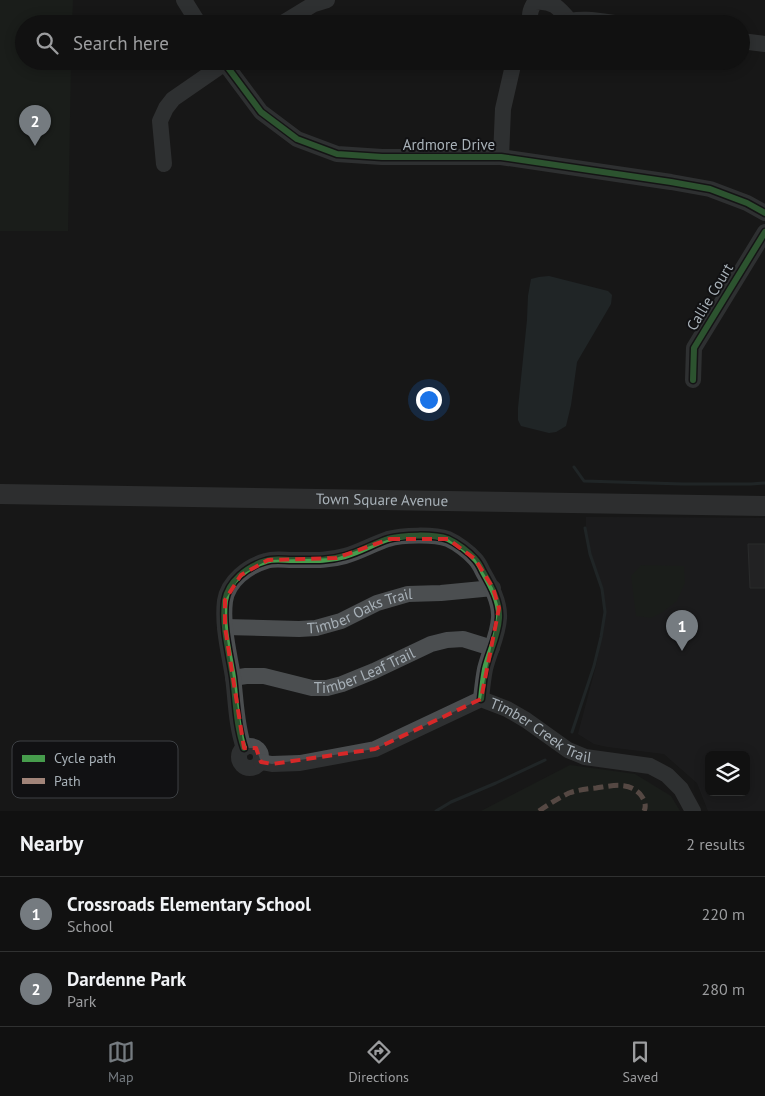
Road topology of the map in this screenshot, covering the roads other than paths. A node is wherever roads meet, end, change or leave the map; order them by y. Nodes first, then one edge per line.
1 (184, 0) edge
2 (327, 0) edge
3 (193, 15) edge
4 (294, 15) edge
5 (530, 15) edge
6 (563, 15) edge
7 (750, 42) edge
8 (765, 44) edge
9 (214, 70) edge
10 (231, 70) edge
11 (512, 70) edge
12 (501, 158) junction
13 (164, 164) dead end
14 (765, 213) edge
15 (765, 232) edge
16 (693, 380) dead end
17 (0, 494) edge
18 (765, 506) edge
19 (493, 588) junction
20 (225, 627) junction
21 (492, 648) junction
22 (233, 678) junction
23 (481, 700) junction
24 (693, 811) edge

1 - 3 street
2 - 4 street
5 - 6 street
7 - 8 street
9 - 13 street
10 - 12 street, Ardmore Drive
11 - 12 street
12 - 14 street, Ardmore Drive
15 - 16 street, Callie Court
17 - 18 main road, Town Square Avenue
19 - 20 street, Timber Oaks Trail
19 - 20 street
19 - 21 street
20 - 22 street
21 - 22 street, Timber Leaf Trail
21 - 23 street
22 - 23 street, Timber Creek Trail
23 - 24 street, Timber Creek Trail

